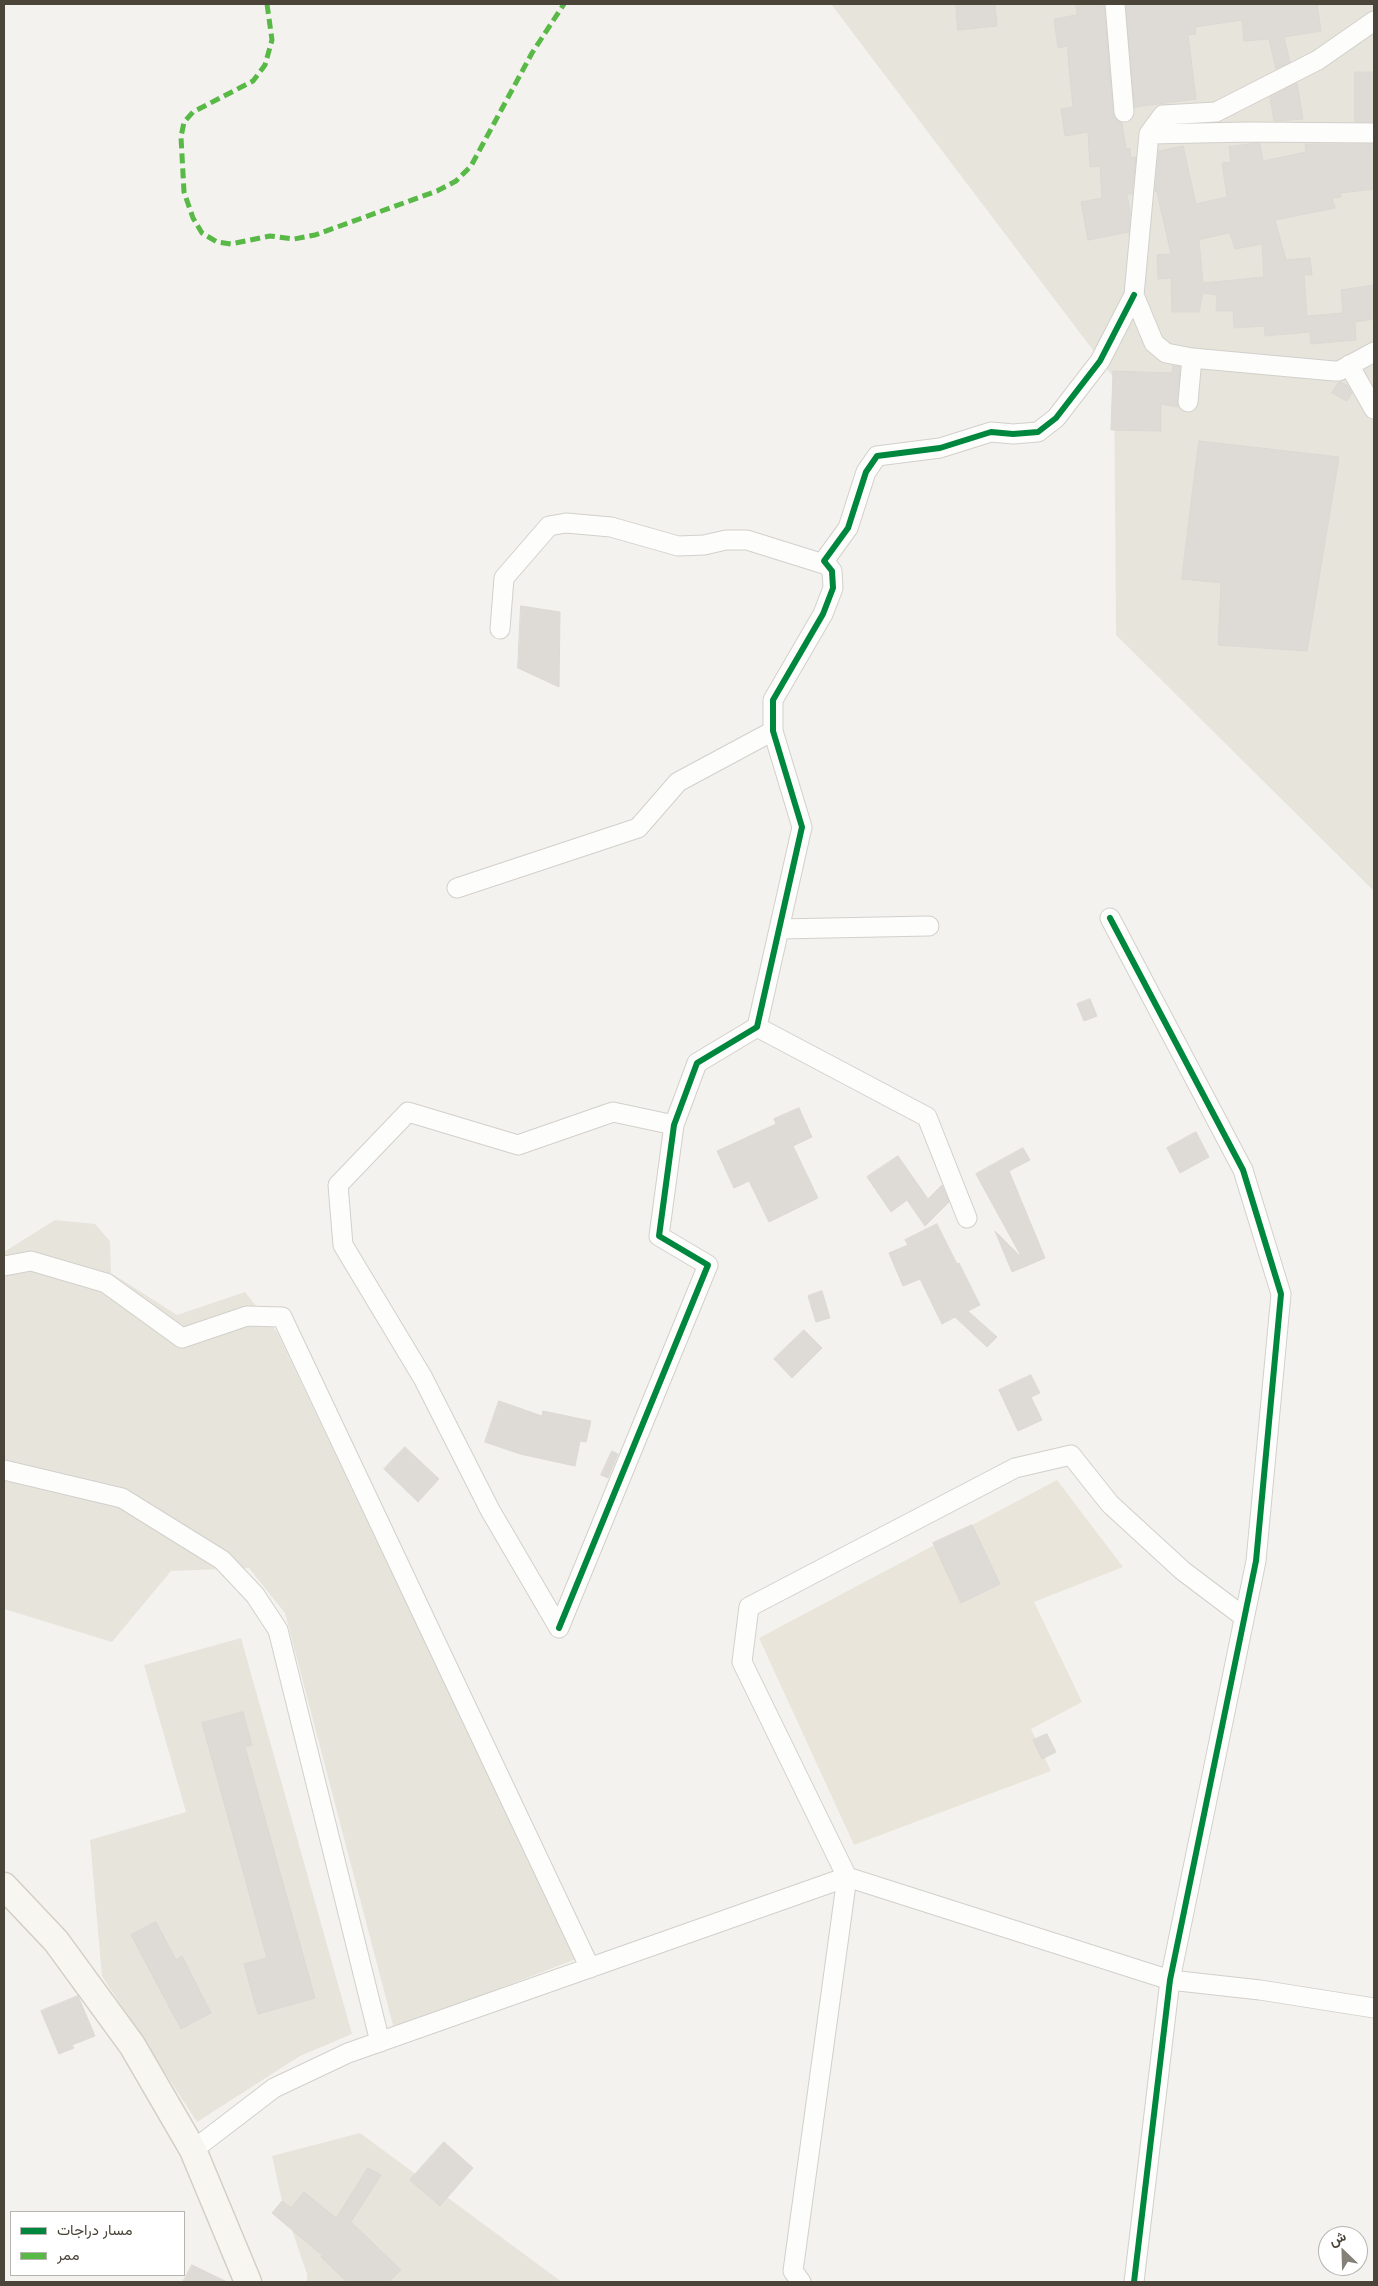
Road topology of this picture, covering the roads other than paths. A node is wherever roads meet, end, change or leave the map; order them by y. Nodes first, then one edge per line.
1 (1115, 4) edge
2 (1374, 21) edge
3 (1124, 112) dead end
4 (1374, 133) edge
5 (1149, 134) junction
6 (1134, 295) junction
7 (1374, 352) edge
8 (1192, 358) junction
9 (1349, 365) junction
10 (1188, 402) dead end
11 (1374, 410) edge
12 (827, 565) junction
13 (500, 629) dead end
14 (773, 731) junction
15 (457, 888) dead end
16 (1110, 918) dead end
17 (929, 926) dead end
18 (779, 929) junction
19 (757, 1027) junction
20 (674, 1124) junction
21 (967, 1218) dead end
22 (4, 1266) edge
23 (4, 1470) edge
24 (1244, 1617) junction
25 (846, 1877) junction
26 (4, 1886) edge
27 (590, 1968) junction
28 (1170, 1980) junction
29 (1374, 2008) edge
30 (380, 2042) junction
31 (193, 2150) junction
32 (248, 2282) edge
33 (801, 2282) edge
34 (1134, 2282) edge

1 - 3 street
2 - 5 street
4 - 5 street
5 - 6 street
6 - 8 street
6 - 12 street
7 - 9 street
8 - 9 street
8 - 10 street
9 - 11 street
12 - 13 street
12 - 14 street
14 - 15 street
14 - 18 street
16 - 24 street
17 - 18 street
18 - 19 street
19 - 20 street
19 - 21 street
20 - 20 street
22 - 27 street
23 - 30 street
24 - 25 street
24 - 28 street
25 - 27 street
25 - 28 street
25 - 33 street
26 - 31 street
27 - 30 street
28 - 29 street
28 - 34 street
30 - 31 street
31 - 32 street

